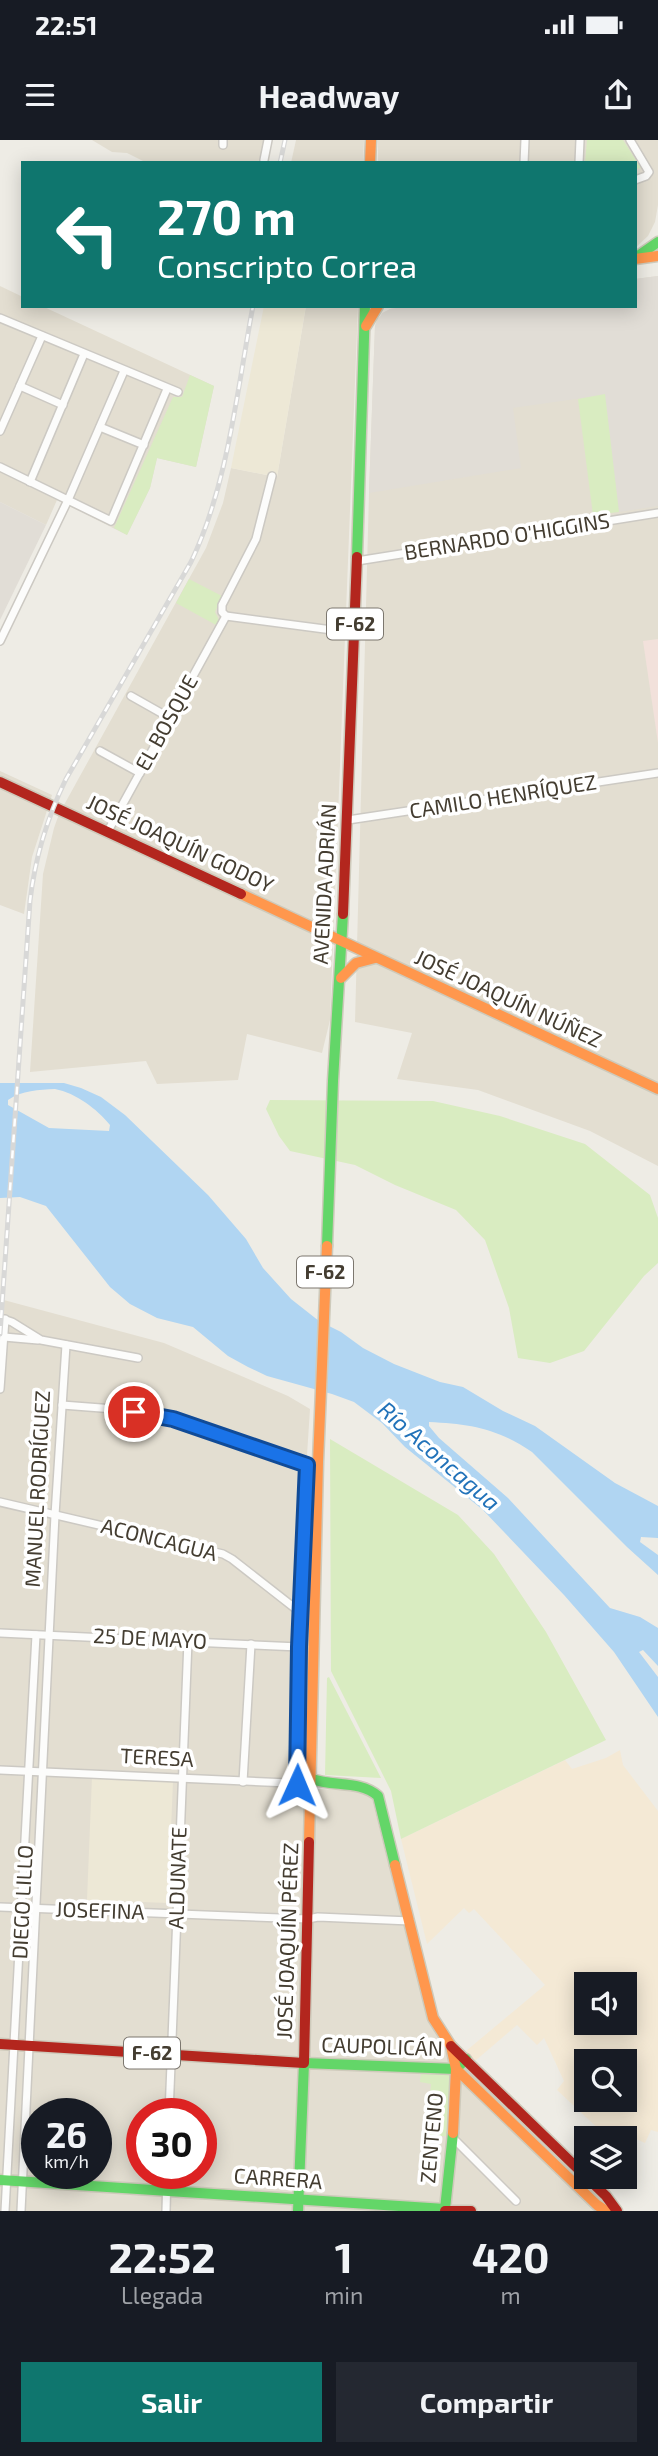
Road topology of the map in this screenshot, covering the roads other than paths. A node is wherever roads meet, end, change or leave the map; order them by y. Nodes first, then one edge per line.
1 (268, 140) edge
2 (371, 140) edge
3 (525, 140) edge
4 (580, 140) edge
5 (630, 140) edge
6 (264, 160) dead end
7 (370, 161) edge
8 (524, 161) edge
9 (579, 161) edge
10 (637, 179) edge
11 (658, 242) edge
12 (658, 256) edge
13 (637, 257) edge
14 (637, 258) edge
15 (365, 308) edge
16 (377, 308) edge
17 (0, 318) edge
18 (364, 332) junction
19 (42, 336) junction
20 (84, 354) junction
21 (124, 371) junction
22 (20, 386) junction
23 (167, 390) junction
24 (178, 392) dead end
25 (63, 405) junction
26 (100, 427) junction
27 (0, 431) edge
28 (144, 445) junction
29 (0, 467) edge
30 (272, 476) dead end
31 (30, 482) junction
32 (68, 500) junction
33 (658, 513) edge
34 (357, 561) junction
35 (226, 616) junction
36 (355, 633) junction
37 (0, 641) edge
38 (131, 696) dead end
39 (170, 718) junction
40 (100, 751) dead end
41 (140, 773) junction
42 (658, 773) edge
43 (0, 782) edge
44 (348, 820) junction
45 (108, 831) junction
46 (342, 943) junction
47 (375, 958) junction
48 (340, 980) junction
49 (658, 1089) edge
50 (2, 1318) edge
51 (4, 1337) junction
52 (41, 1340) junction
53 (66, 1345) junction
54 (138, 1358) dead end
55 (0, 1389) edge
56 (62, 1405) junction
57 (312, 1464) junction
58 (0, 1502) edge
59 (55, 1515) junction
60 (300, 1614) junction
61 (0, 1633) edge
62 (36, 1635) junction
63 (49, 1635) junction
64 (188, 1641) junction
65 (251, 1644) junction
66 (299, 1647) junction
67 (0, 1770) edge
68 (29, 1772) junction
69 (41, 1772) junction
70 (181, 1779) junction
71 (243, 1782) junction
72 (312, 1782) junction
73 (324, 1784) junction
74 (297, 1785) junction
75 (311, 1809) junction
76 (0, 1907) edge
77 (22, 1908) junction
78 (36, 1909) junction
79 (177, 1914) junction
80 (308, 1919) junction
81 (410, 1921) junction
82 (0, 2044) edge
83 (15, 2045) junction
84 (29, 2046) junction
85 (451, 2046) junction
86 (171, 2055) junction
87 (466, 2059) junction
88 (304, 2063) junction
89 (456, 2069) junction
90 (26, 2098) edge
91 (170, 2098) edge
92 (453, 2138) junction
93 (4, 2180) edge
94 (112, 2188) edge
95 (22, 2189) edge
96 (166, 2191) junction
97 (516, 2201) dead end
98 (299, 2206) edge
99 (445, 2210) edge
100 (5, 2211) edge
101 (21, 2211) edge
102 (166, 2211) edge
103 (471, 2211) edge
104 (606, 2211) edge
105 (617, 2211) edge

1 - 6 street
2 - 7 main road
3 - 8 street
4 - 9 street
5 - 10 street
11 - 13 main road
12 - 14 main road
15 - 18 main road, AVENIDA ADRIÁN / F-62
16 - 18 main road
17 - 19 street
18 - 34 main road, AVENIDA ADRIÁN / F-62
19 - 20 street
19 - 22 street
20 - 21 street
20 - 25 street
21 - 23 street
21 - 26 street
22 - 25 street
22 - 27 street
23 - 24 street
23 - 28 street
25 - 31 street
26 - 28 street
26 - 32 street
28 - 32 street
29 - 31 street
30 - 35 street, EL BOSQUE
31 - 32 street
32 - 37 street
33 - 34 street, BERNARDO O'HIGGINS
34 - 36 main road, AVENIDA ADRIÁN / F-62
35 - 36 street
35 - 39 street, EL BOSQUE
36 - 44 main road, AVENIDA ADRIÁN / F-62
38 - 39 street
39 - 41 street, EL BOSQUE
40 - 41 street
41 - 45 street, EL BOSQUE
42 - 44 street, CAMILO HENRÍQUEZ
43 - 45 main road, JOSÉ JOAQUÍN GODOY
44 - 46 main road, AVENIDA ADRIÁN / F-62
45 - 46 main road, JOSÉ JOAQUÍN GODOY
46 - 47 main road, JOSÉ JOAQUÍN NÚÑEZ
46 - 48 main road, AVENIDA ADRIÁN / F-62
47 - 48 main road
47 - 49 main road, JOSÉ JOAQUÍN NÚÑEZ
48 - 57 main road, AVENIDA ADRIÁN / F-62
50 - 51 street
50 - 52 street
51 - 52 street
51 - 55 street
52 - 53 street
53 - 54 street
53 - 56 street, MANUEL RODRÍGUEZ
56 - 57 street
56 - 59 street, MANUEL RODRÍGUEZ
57 - 60 street
57 - 72 main road, JOSÉ JOAQUÍN PÉREZ / F-62
58 - 59 street, ACONCAGUA
59 - 60 street, ACONCAGUA
59 - 63 street, MANUEL RODRÍGUEZ
60 - 66 street
61 - 62 street, 25 DE MAYO
62 - 63 street, 25 DE MAYO
62 - 68 street, DIEGO LILLO
63 - 64 street, 25 DE MAYO
63 - 69 street, DIEGO LILLO
64 - 65 street, 25 DE MAYO
64 - 70 street, ALDUNATE
65 - 66 street, 25 DE MAYO
65 - 71 street
66 - 74 street
67 - 68 street, TERESA
68 - 69 street, TERESA
68 - 77 street, DIEGO LILLO
69 - 70 street, TERESA
69 - 78 street, DIEGO LILLO
70 - 71 street, TERESA
70 - 79 street, ALDUNATE
71 - 74 street, TERESA
72 - 73 main road, TERESA
72 - 74 street, TERESA
72 - 75 main road, JOSÉ JOAQUÍN PÉREZ / F-62
73 - 75 main road
73 - 81 main road, TERESA
75 - 80 main road, JOSÉ JOAQUÍN PÉREZ / F-62
76 - 77 street, JOSEFINA
77 - 78 street, JOSEFINA
77 - 83 street, DIEGO LILLO
78 - 79 street, JOSEFINA
78 - 84 street, DIEGO LILLO
79 - 80 street, JOSEFINA
79 - 86 street, ALDUNATE
80 - 81 street, JOSEFINA
80 - 88 main road, JOSÉ JOAQUÍN PÉREZ / F-62
81 - 85 main road
82 - 83 main road, CAUPOLICÁN / F-62
83 - 84 main road, CAUPOLICÁN / F-62
83 - 93 street, DIEGO LILLO
84 - 86 main road, CAUPOLICÁN / F-62
84 - 90 street, DIEGO LILLO
85 - 87 main road
85 - 89 main road, ZENTENO
86 - 88 main road, CAUPOLICÁN / F-62
86 - 91 street, ALDUNATE
87 - 89 main road, CAUPOLICÁN
87 - 105 main road
88 - 89 main road, CAUPOLICÁN
88 - 98 main road, JOSÉ JOAQUÍN PÉREZ
89 - 92 main road, ZENTENO
89 - 104 main road
92 - 97 street
92 - 99 main road, ZENTENO
93 - 100 street, DIEGO LILLO
94 - 96 main road, CARRERA
95 - 101 street, DIEGO LILLO
96 - 98 main road, CARRERA
96 - 102 street
98 - 99 main road, CARRERA
99 - 103 main road, CARRERA

